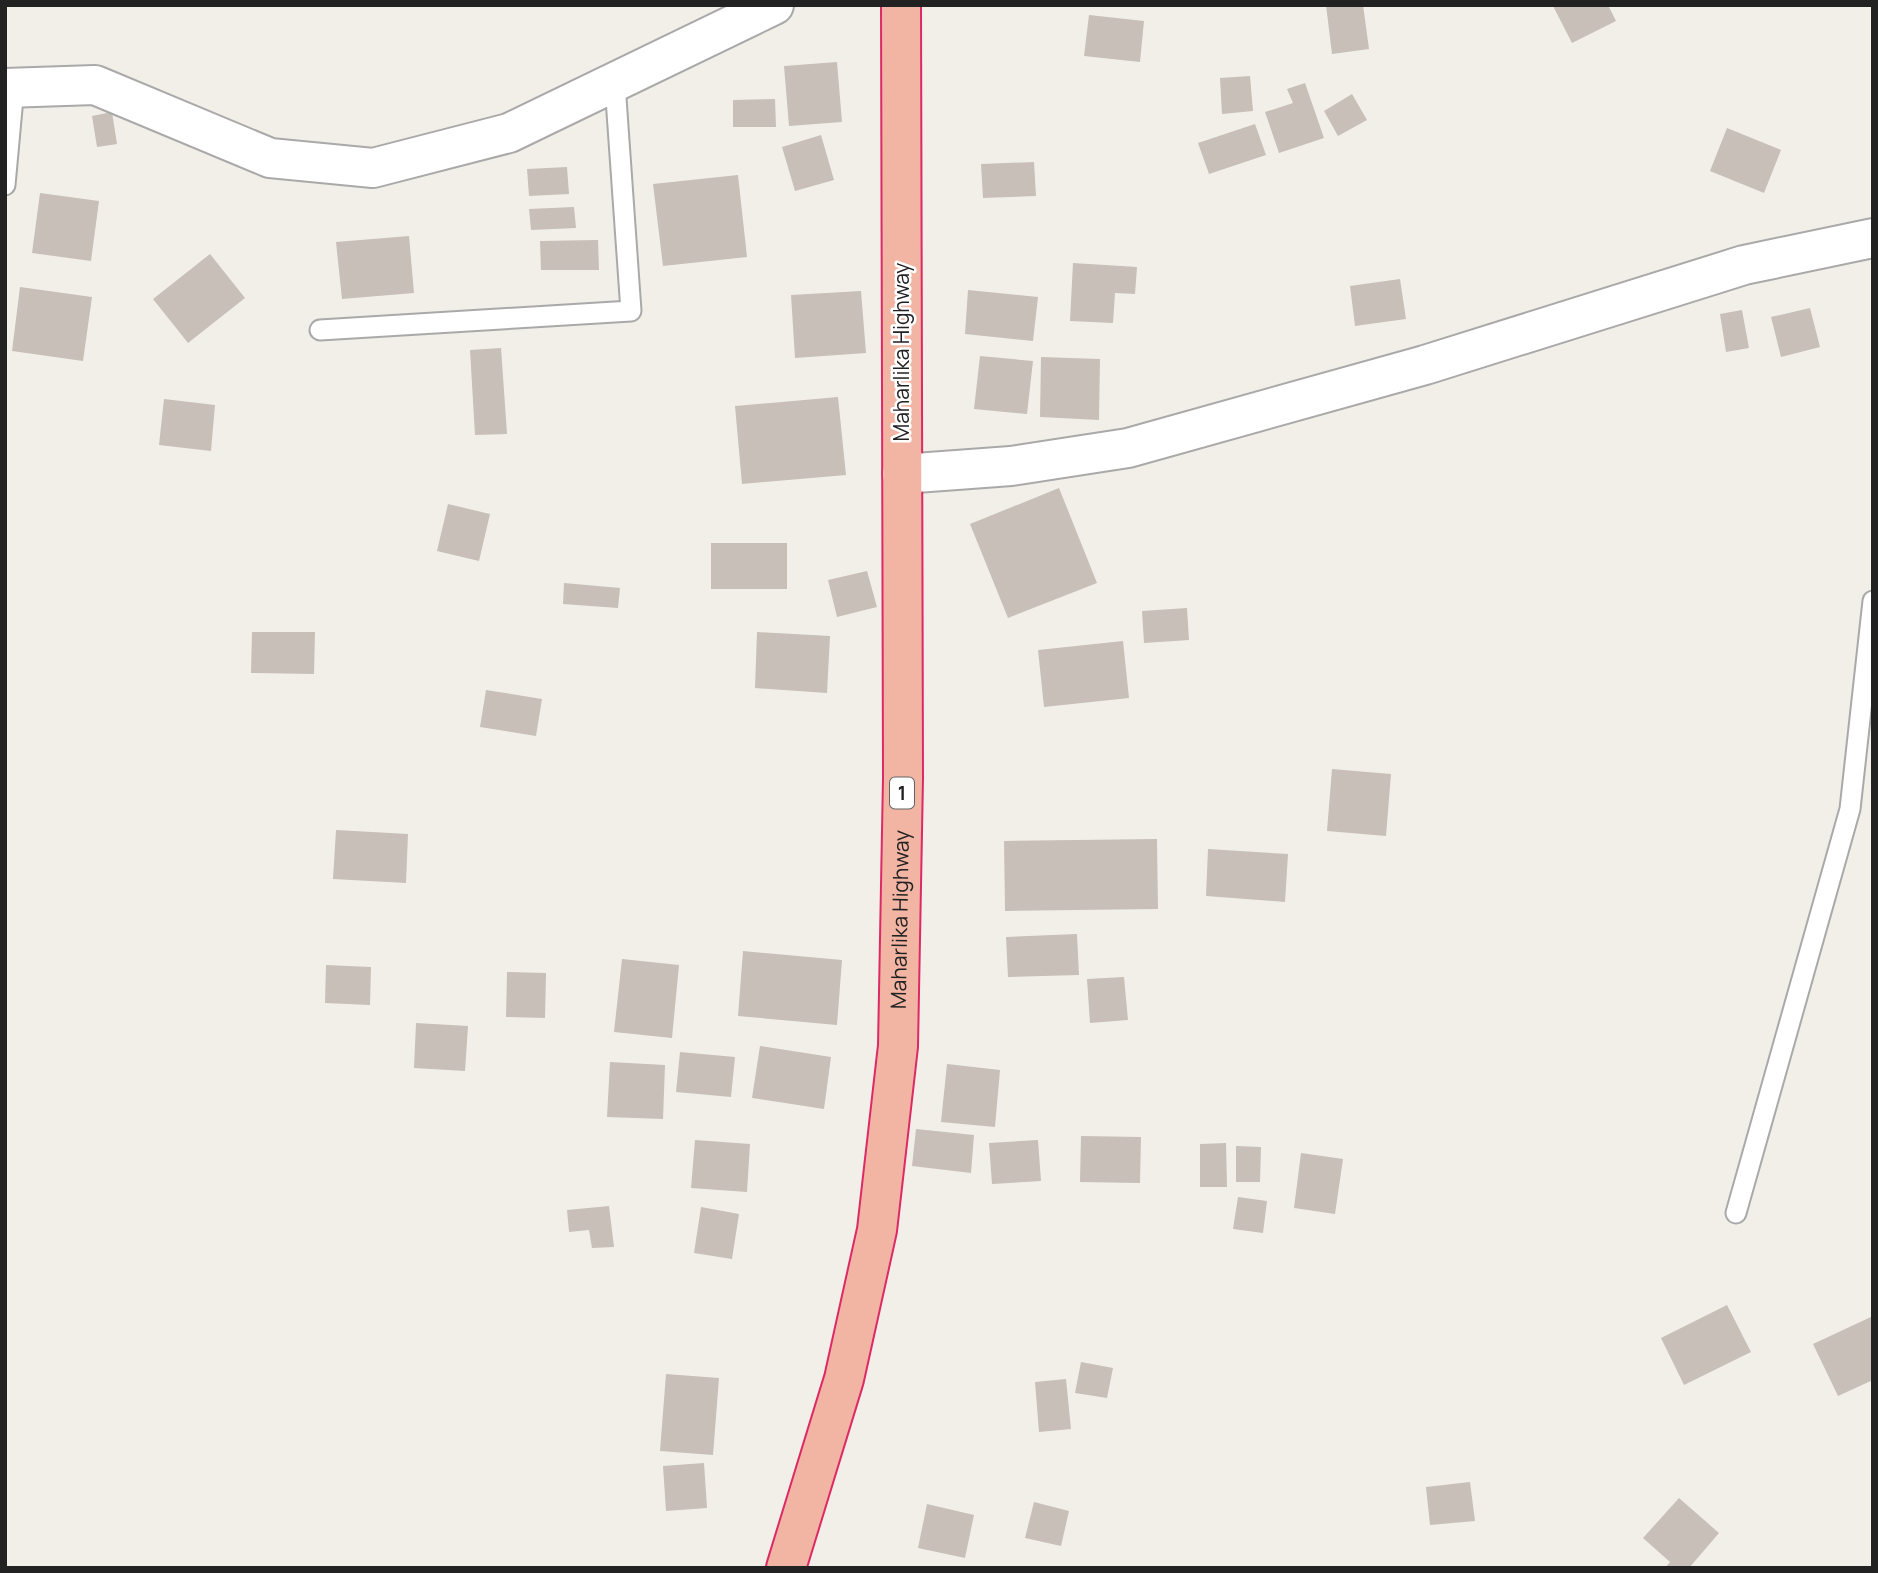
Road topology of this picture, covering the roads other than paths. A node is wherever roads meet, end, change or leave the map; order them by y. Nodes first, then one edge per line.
1 (774, 5) edge
2 (901, 5) edge
3 (615, 84) junction
4 (10, 88) edge
5 (5, 185) edge
6 (1873, 238) edge
7 (320, 330) dead end
8 (902, 474) junction
9 (1873, 601) edge
10 (1736, 1213) dead end
11 (786, 1568) edge

1 - 3 street
2 - 8 highway, Maharlika Highway / 1
3 - 4 street
3 - 7 lane
4 - 5 lane
6 - 8 street
8 - 11 highway, Maharlika Highway / 1
9 - 10 lane

